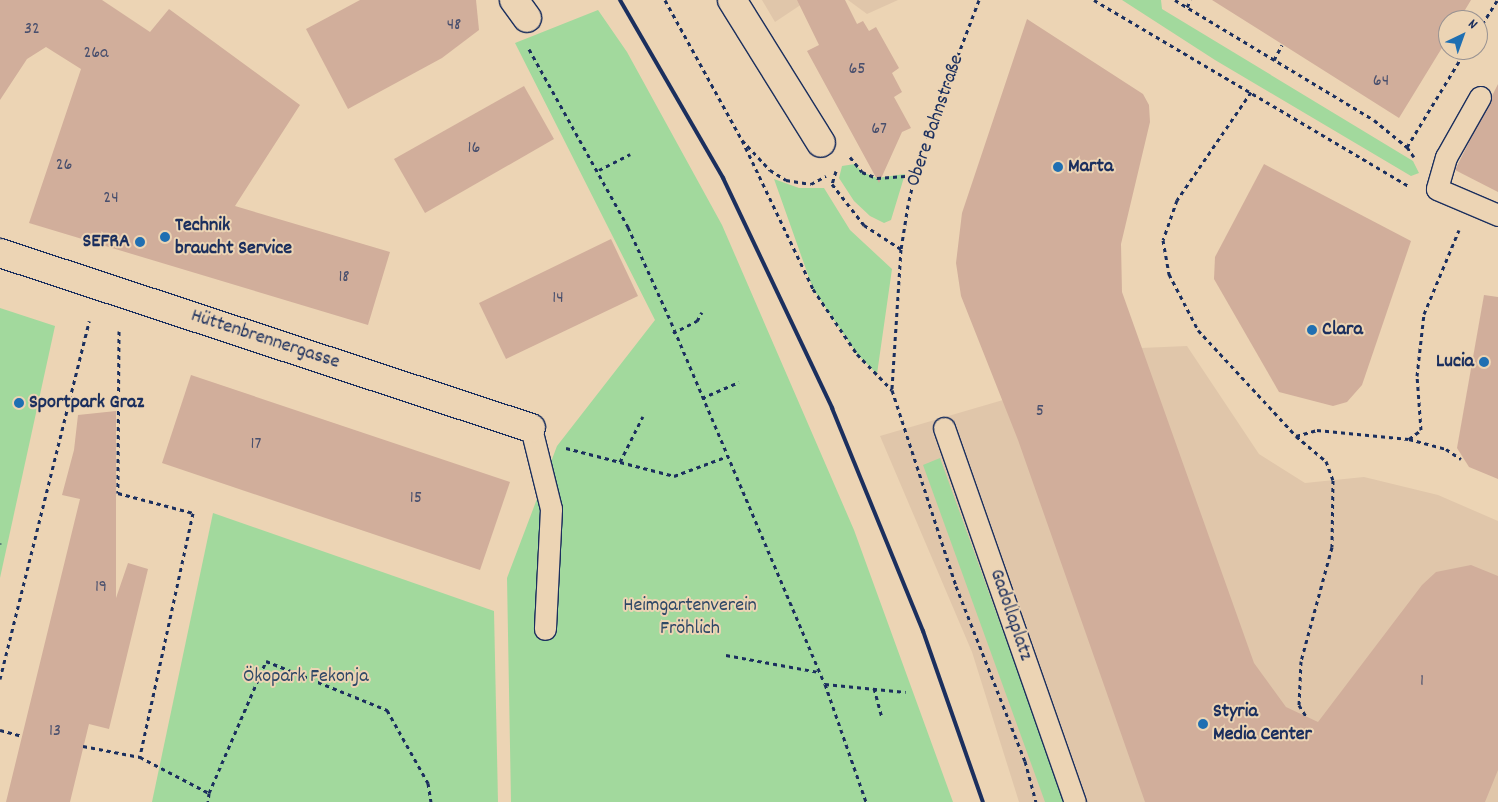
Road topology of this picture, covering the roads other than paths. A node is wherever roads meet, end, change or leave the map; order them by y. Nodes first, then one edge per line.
1 (732, 0) edge
2 (1480, 97) dead end
3 (833, 147) road end
4 (1498, 215) edge
5 (0, 252) edge
6 (531, 428) joint
7 (944, 428) dead end
8 (546, 629) dead end
9 (1075, 802) edge

1 - 3 street
2 - 4 lane
5 - 6 street, Hüttenbrennergasse
6 - 8 lane
7 - 9 lane, Gadollaplatz

